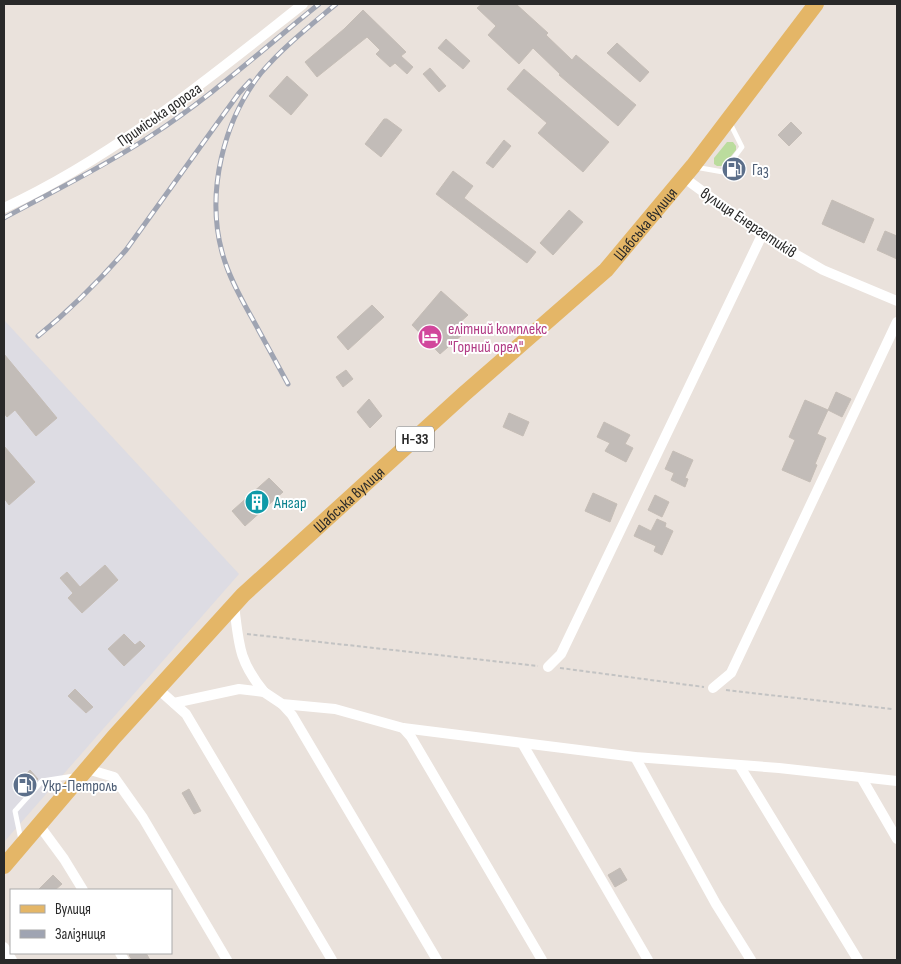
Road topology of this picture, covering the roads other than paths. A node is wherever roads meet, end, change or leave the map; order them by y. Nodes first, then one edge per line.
1 (303, 4) edge
2 (816, 4) edge
3 (728, 119) junction
4 (688, 172) junction
5 (4, 208) edge
6 (762, 235) junction
7 (897, 301) edge
8 (897, 322) edge
9 (234, 605) junction
10 (548, 667) road end
11 (158, 688) junction
12 (713, 688) road end
13 (264, 692) junction
14 (174, 703) junction
15 (282, 704) junction
16 (403, 728) junction
17 (522, 743) junction
18 (635, 757) junction
19 (739, 765) junction
20 (84, 772) junction
21 (861, 777) junction
22 (897, 781) edge
23 (39, 825) junction
24 (897, 839) edge
25 (22, 845) junction
26 (4, 866) edge
27 (82, 889) edge
28 (4, 947) edge
29 (12, 960) edge
30 (227, 960) edge
31 (332, 960) edge
32 (437, 960) edge
33 (542, 960) edge
34 (648, 960) edge
35 (751, 960) edge
36 (858, 960) edge

1 - 5 street, Приміська дорога
2 - 3 main road, Шабська вулиця / Н-33
3 - 4 main road, Шабська вулиця / Н-33
3 - 4 lane
4 - 6 street, вулиця Енергетиків
4 - 9 main road, Шабська вулиця / Н-33
6 - 7 street, вулиця Енергетиків
6 - 10 street
8 - 12 street
9 - 11 main road, Шабська вулиця / Н-33
9 - 13 street
11 - 14 street
11 - 20 main road, Шабська вулиця / Н-33
13 - 14 street
13 - 15 street
14 - 31 street
15 - 16 street
15 - 32 street
16 - 17 street
16 - 33 street
17 - 18 street
17 - 34 street
18 - 19 street
18 - 35 street
19 - 21 street
19 - 36 street
20 - 23 main road, Шабська вулиця / Н-33
20 - 25 lane
20 - 30 street
21 - 22 street
21 - 24 street
23 - 25 main road, Шабська вулиця / Н-33
23 - 27 street
25 - 26 main road, Шабська вулиця / Н-33
28 - 29 street

